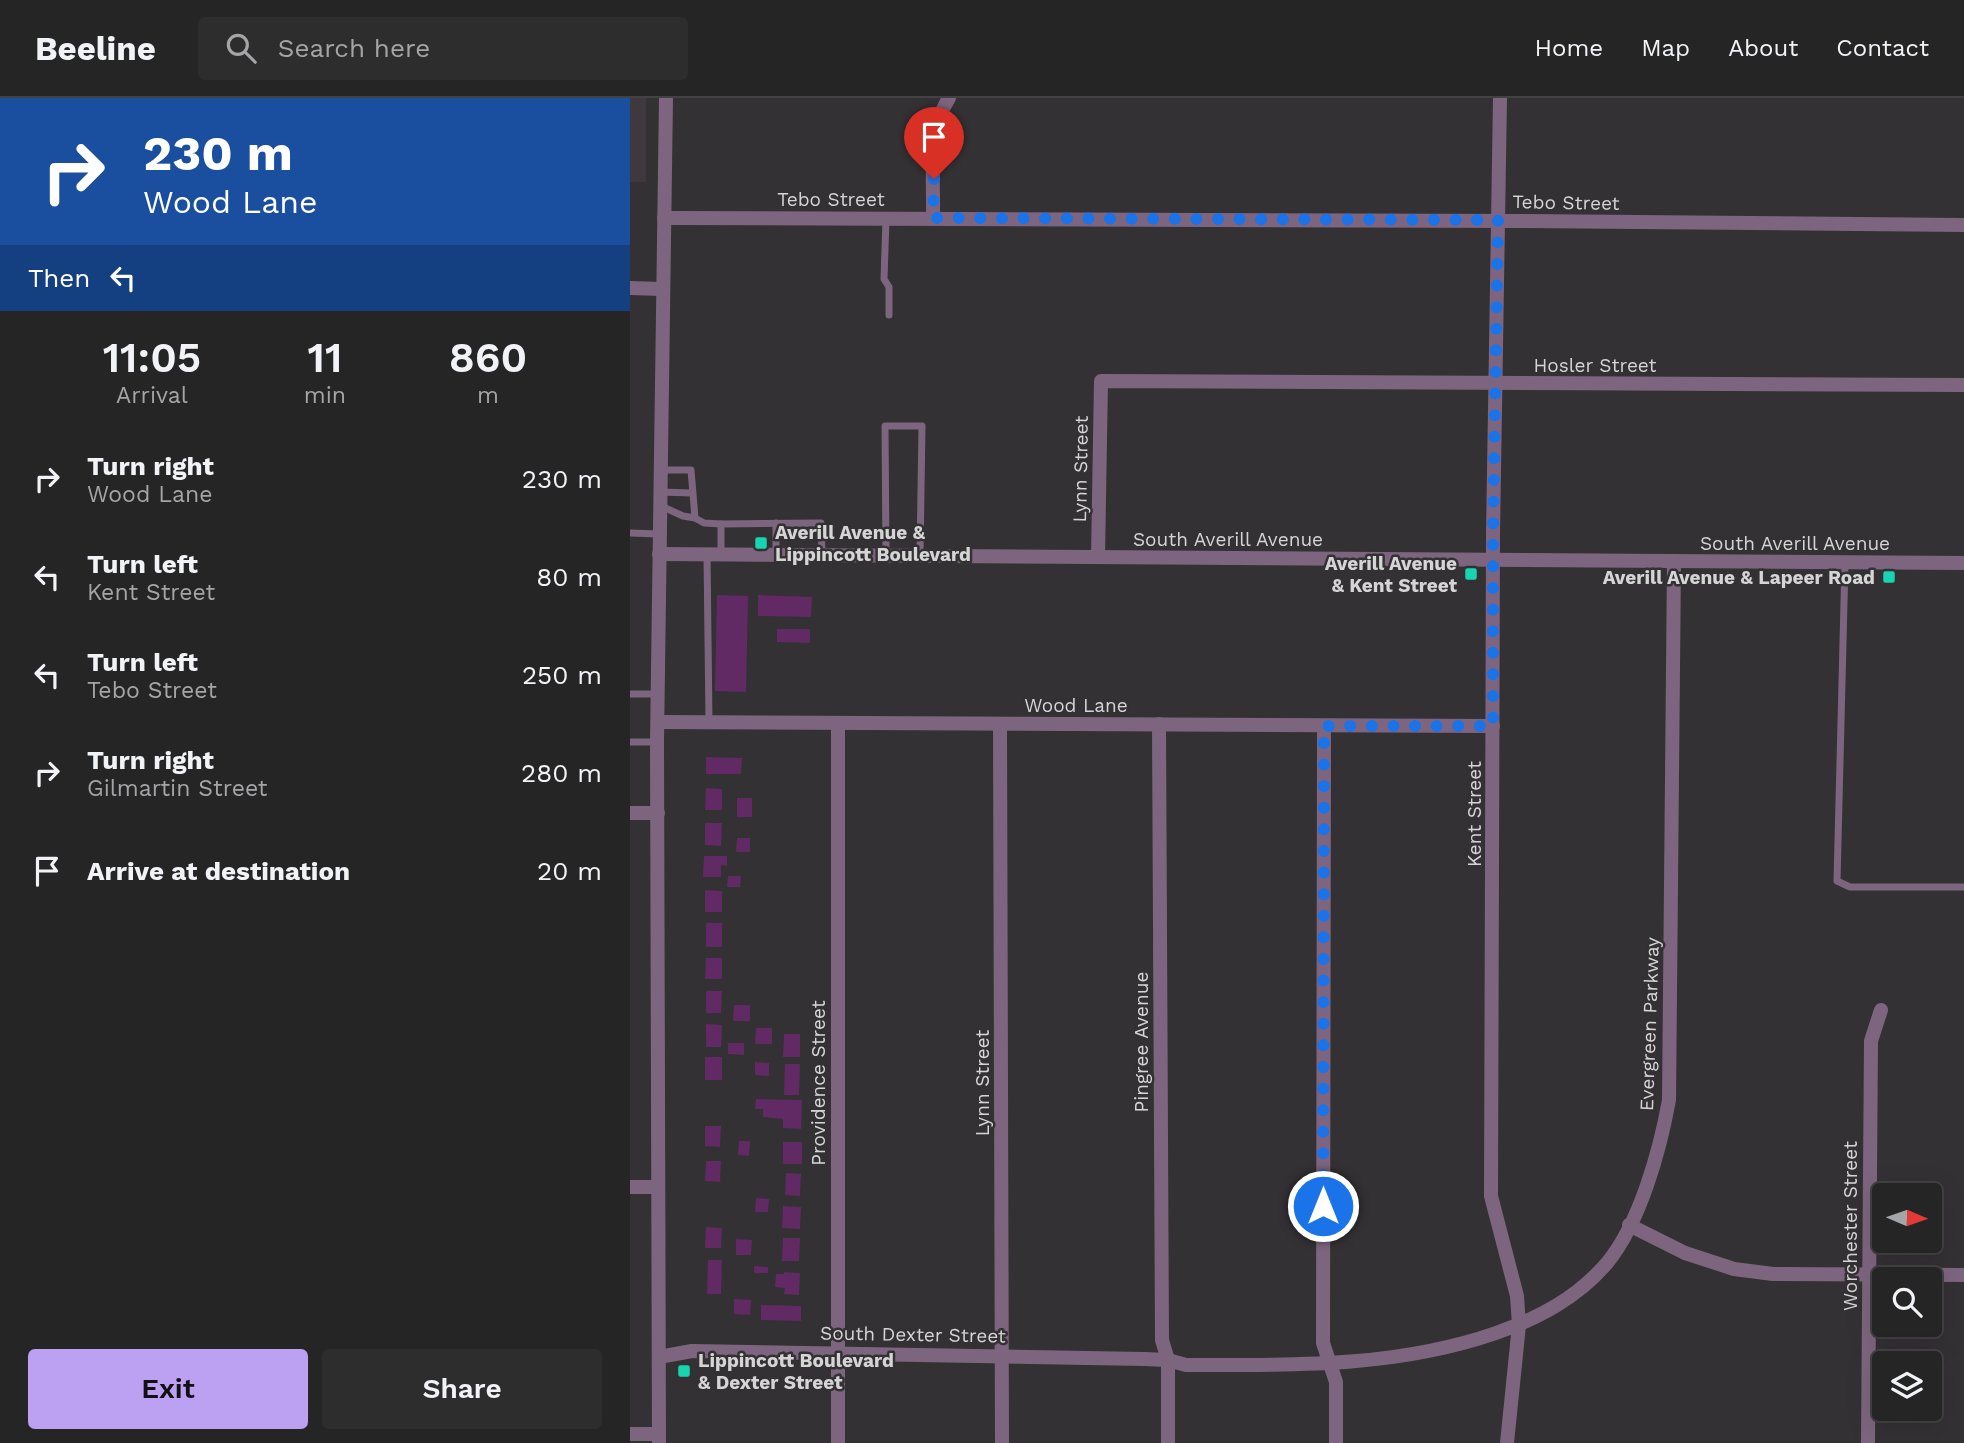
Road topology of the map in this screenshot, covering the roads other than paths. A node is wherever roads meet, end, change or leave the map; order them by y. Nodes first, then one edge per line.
1 (666, 98) edge
2 (949, 98) edge
3 (1500, 98) edge
4 (664, 218) junction
5 (933, 218) junction
6 (886, 219) junction
7 (1498, 220) junction
8 (1964, 225) edge
9 (630, 288) edge
10 (662, 289) junction
11 (889, 315) dead end
12 (1101, 381) joint
13 (1495, 384) junction
14 (1964, 385) edge
15 (661, 470) junction
16 (692, 493) junction
17 (661, 499) junction
18 (695, 518) junction
19 (776, 523) junction
20 (721, 524) junction
21 (630, 533) edge
22 (660, 534) junction
23 (659, 554) junction
24 (714, 555) junction
25 (776, 555) junction
26 (822, 555) junction
27 (886, 556) junction
28 (920, 556) junction
29 (1098, 557) junction
30 (1493, 560) junction
31 (1674, 561) junction
32 (1844, 562) junction
33 (1964, 563) edge
34 (630, 694) edge
35 (657, 694) junction
36 (658, 722) junction
37 (838, 723) junction
38 (709, 724) junction
39 (1000, 724) junction
40 (1158, 724) junction
41 (1324, 726) junction
42 (1493, 726) junction
43 (630, 742) edge
44 (657, 742) junction
45 (630, 813) edge
46 (657, 813) junction
47 (1964, 887) edge
48 (1881, 1010) dead end
49 (630, 1187) edge
50 (658, 1187) junction
51 (1629, 1225) junction
52 (1869, 1274) junction
53 (1964, 1275) edge
54 (1519, 1325) junction
55 (838, 1353) junction
56 (1002, 1354) junction
57 (659, 1357) junction
58 (1168, 1360) junction
59 (1330, 1364) junction
60 (630, 1434) edge
61 (659, 1438) edge
62 (838, 1443) edge
63 (1002, 1443) edge
64 (1168, 1443) edge
65 (1336, 1443) edge
66 (1507, 1443) edge
67 (1868, 1443) edge

1 - 4 street
2 - 5 street
3 - 7 street, Kent Street
4 - 6 street, Tebo Street
4 - 10 street
5 - 6 street, Tebo Street
5 - 7 street, Tebo Street
6 - 11 lane
7 - 8 street, Tebo Street
7 - 13 street, Kent Street
9 - 10 street
10 - 15 street
12 - 13 street, Hosler Street
12 - 29 street, Lynn Street
13 - 14 street, Hosler Street
13 - 30 street, Kent Street
15 - 16 lane
15 - 17 street
16 - 17 lane
16 - 18 lane
17 - 18 lane
17 - 22 street
18 - 20 lane
19 - 20 lane
19 - 25 lane
19 - 26 lane
20 - 24 lane
21 - 22 lane
22 - 23 street
23 - 24 street, South Averill Avenue
23 - 35 street
24 - 25 street, South Averill Avenue
24 - 38 lane
25 - 26 street, South Averill Avenue
26 - 27 street, South Averill Avenue
27 - 28 street, South Averill Avenue
27 - 28 lane
28 - 29 street, South Averill Avenue
29 - 30 street, South Averill Avenue
30 - 31 street, South Averill Avenue
30 - 42 street, Kent Street
31 - 32 street, South Averill Avenue
31 - 51 street, Evergreen Parkway
32 - 33 street, South Averill Avenue
32 - 47 lane
34 - 35 lane
35 - 36 street
36 - 38 street, Wood Lane
36 - 44 street
37 - 38 street, Wood Lane
37 - 39 street, Wood Lane
37 - 55 street, Providence Street
39 - 40 street, Wood Lane
39 - 56 street, Lynn Street
40 - 41 street, Wood Lane
40 - 58 street, Pingree Avenue
41 - 42 street, Wood Lane
41 - 59 street
42 - 54 street, Kent Street
43 - 44 lane
44 - 46 street
45 - 46 street
46 - 50 street
48 - 52 street, Worchester Street
49 - 50 street
50 - 57 street
51 - 52 street
51 - 54 street, Evergreen Parkway
52 - 53 street
52 - 67 street, Worchester Street
54 - 59 street, Evergreen Parkway
54 - 66 street, Kent Street
55 - 56 street, South Dexter Street
55 - 57 street, South Dexter Street
55 - 62 street, Providence Street
56 - 58 street, South Dexter Street
56 - 63 street, Lynn Street
57 - 61 street
58 - 59 street, Evergreen Parkway
58 - 64 street
59 - 65 street
60 - 61 street

